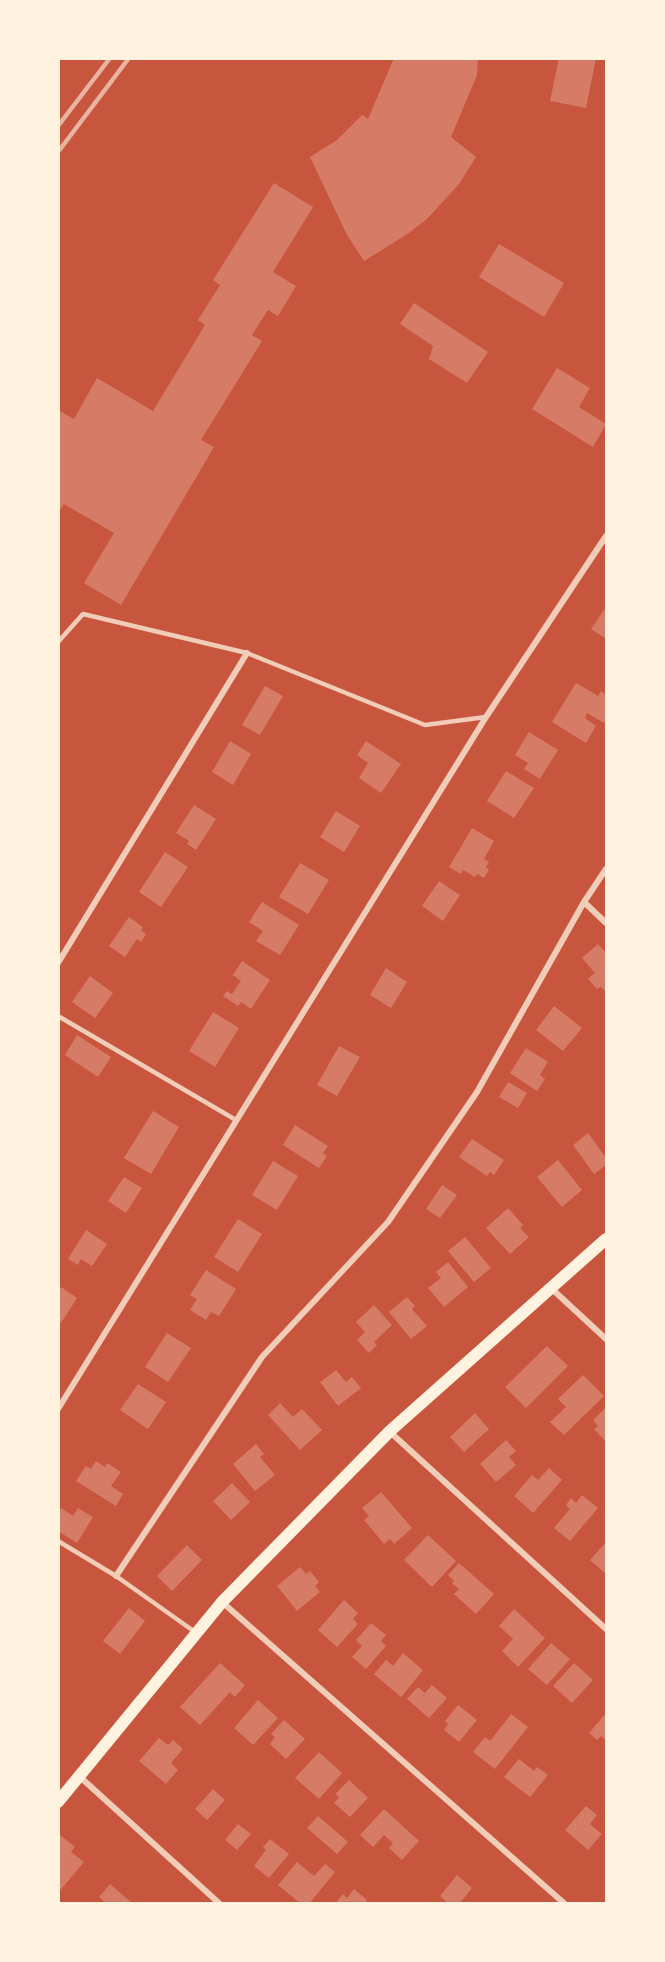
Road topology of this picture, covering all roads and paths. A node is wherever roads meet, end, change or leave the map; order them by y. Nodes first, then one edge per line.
1 (606, 536) edge
2 (58, 642) edge
3 (247, 653) junction
4 (486, 717) junction
5 (606, 869) edge
6 (584, 902) junction
7 (606, 923) edge
8 (58, 963) edge
9 (58, 1016) edge
10 (236, 1120) junction
11 (606, 1239) edge
12 (552, 1289) junction
13 (606, 1338) edge
14 (58, 1409) edge
15 (390, 1431) junction
16 (58, 1541) edge
17 (116, 1576) junction
18 (222, 1602) junction
19 (606, 1629) edge
20 (197, 1633) junction
21 (79, 1776) junction
22 (58, 1802) edge
23 (220, 1904) edge
24 (565, 1904) edge

1 - 4 street
2 - 3 lane
3 - 4 lane
3 - 8 street
4 - 10 street
5 - 6 street
6 - 7 street
6 - 17 street
9 - 10 lane
10 - 14 street
11 - 12 main road
12 - 13 street
12 - 15 main road
15 - 18 main road
15 - 19 street
16 - 17 lane
17 - 20 lane
18 - 20 main road
18 - 24 street
20 - 21 main road
21 - 22 main road
21 - 23 street

